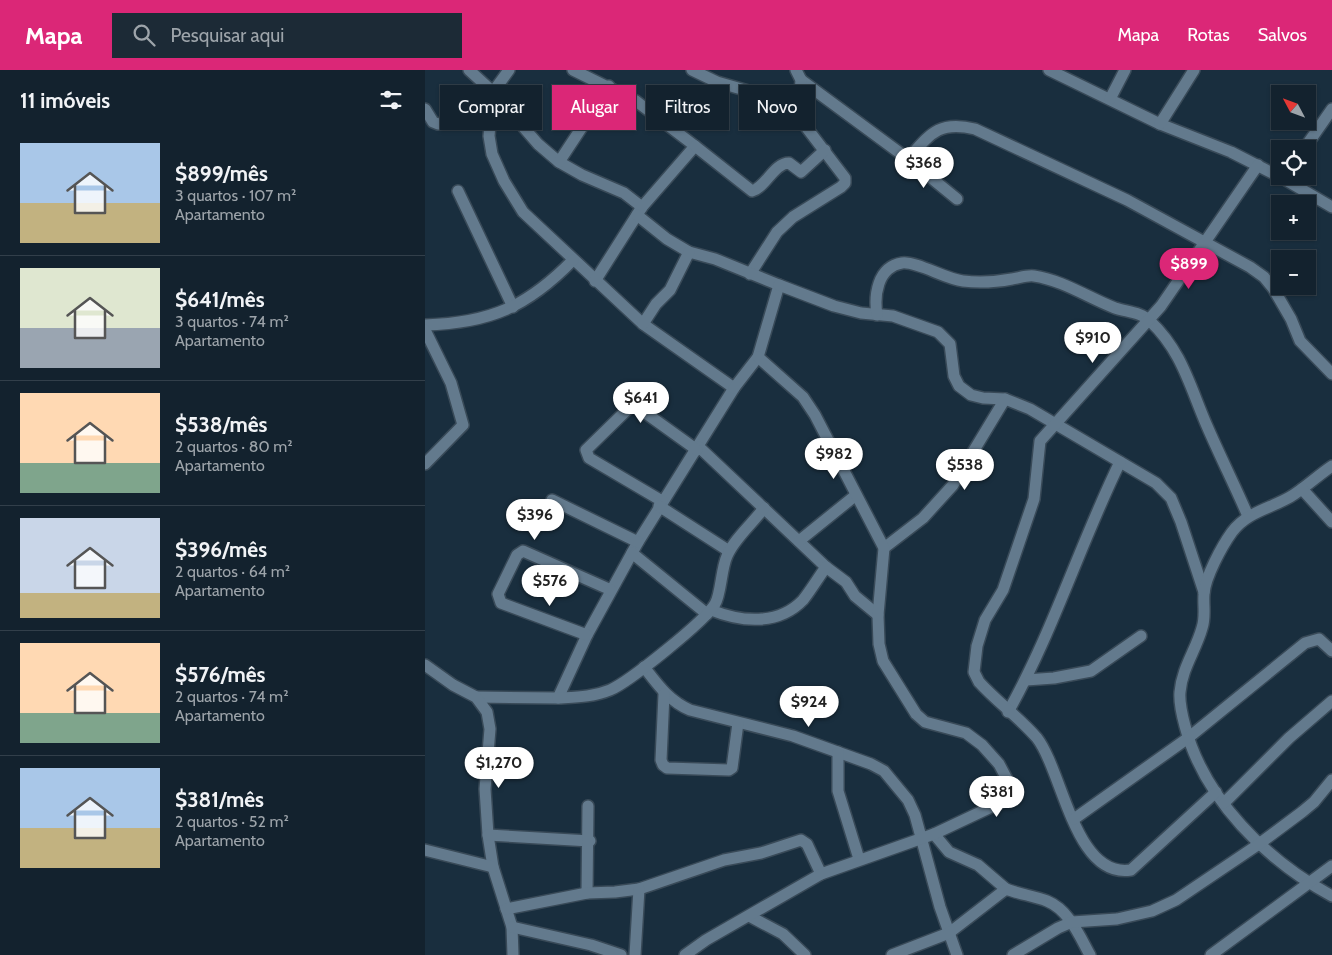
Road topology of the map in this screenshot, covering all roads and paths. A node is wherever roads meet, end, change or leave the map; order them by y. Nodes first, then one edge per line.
1 (469, 70) edge
2 (509, 70) edge
3 (573, 70) edge
4 (692, 70) edge
5 (1049, 70) edge
6 (1125, 70) edge
7 (1194, 70) edge
8 (799, 75) edge
9 (1071, 75) edge
10 (485, 85) edge
11 (498, 85) edge
12 (607, 85) edge
13 (739, 88) edge
14 (1110, 99) junction
15 (636, 102) edge
16 (1332, 109) edge
17 (425, 110) edge
18 (440, 124) edge
19 (1160, 124) junction
20 (489, 130) edge
21 (526, 130) edge
22 (580, 130) edge
23 (809, 130) edge
24 (1310, 140) edge
25 (695, 146) junction
26 (825, 150) junction
27 (908, 159) junction
28 (559, 162) junction
29 (1258, 166) junction
30 (1271, 171) edge
31 (1298, 185) edge
32 (458, 191) dead end
33 (957, 199) dead end
34 (1332, 207) edge
35 (640, 211) junction
36 (1206, 243) junction
37 (689, 252) junction
38 (573, 260) junction
39 (750, 274) junction
40 (595, 281) junction
41 (779, 285) junction
42 (513, 307) junction
43 (877, 315) junction
44 (1150, 320) junction
45 (643, 324) junction
46 (425, 325) edge
47 (425, 330) edge
48 (758, 357) junction
49 (1332, 374) edge
50 (734, 388) junction
51 (1005, 399) junction
52 (1056, 426) junction
53 (698, 449) junction
54 (1121, 462) junction
55 (425, 464) edge
56 (1332, 466) edge
57 (1302, 489) junction
58 (856, 495) junction
59 (552, 500) dead end
60 (661, 504) junction
61 (765, 508) junction
62 (1248, 516) junction
63 (1332, 522) edge
64 (799, 541) junction
65 (638, 542) junction
66 (884, 548) junction
67 (729, 551) junction
68 (632, 553) junction
69 (826, 568) junction
70 (611, 590) junction
71 (1204, 592) junction
72 (709, 612) junction
73 (879, 615) junction
74 (587, 635) junction
75 (1141, 636) dead end
76 (1332, 652) edge
77 (425, 665) edge
78 (644, 667) junction
79 (1026, 680) junction
80 (665, 694) junction
81 (476, 697) junction
82 (558, 698) junction
83 (1332, 701) edge
84 (1008, 712) junction
85 (738, 723) junction
86 (1188, 738) junction
87 (838, 752) junction
88 (1332, 780) edge
89 (1216, 792) junction
90 (1224, 803) junction
91 (588, 806) dead end
92 (1074, 819) junction
93 (934, 834) junction
94 (488, 835) junction
95 (923, 838) junction
96 (589, 841) junction
97 (1259, 844) junction
98 (425, 850) edge
99 (859, 859) junction
100 (1332, 866) edge
101 (493, 867) junction
102 (821, 874) junction
103 (1308, 883) junction
104 (639, 889) junction
105 (1006, 889) junction
106 (587, 893) junction
107 (1332, 896) edge
108 (506, 909) junction
109 (749, 916) junction
110 (1072, 922) junction
111 (512, 927) junction
112 (949, 933) junction
113 (513, 955) edge
114 (621, 955) edge
115 (635, 955) edge
116 (685, 955) edge
117 (805, 955) edge
118 (892, 955) edge
119 (957, 955) edge
120 (1013, 955) edge
121 (1090, 955) edge
122 (1211, 955) edge

1 - 10 street
2 - 11 street
3 - 12 street
4 - 13 street
5 - 9 street
6 - 14 street
7 - 19 street
8 - 27 street
9 - 14 street
14 - 19 street
15 - 25 street
16 - 24 street
17 - 18 street
19 - 29 street
20 - 38 street
21 - 28 street
22 - 28 street
23 - 26 street
25 - 26 street
25 - 35 street
26 - 39 street
27 - 33 street
27 - 36 street
28 - 35 street
29 - 30 street
29 - 36 street
31 - 34 street
32 - 42 street
35 - 37 street
35 - 40 street
36 - 44 street
36 - 49 street
37 - 39 street
37 - 45 street
38 - 40 street
38 - 42 street
39 - 41 street
40 - 45 street
41 - 43 street
41 - 48 street
42 - 46 street
43 - 44 street
43 - 51 street
44 - 52 street
44 - 62 street
45 - 50 street
47 - 55 street
48 - 50 street
48 - 58 street
50 - 53 street
51 - 52 street
51 - 66 street
52 - 54 street
52 - 84 street
53 - 60 street
53 - 60 street
53 - 61 street
54 - 71 street
54 - 79 street
56 - 57 street
57 - 62 street
57 - 63 street
58 - 64 street
58 - 66 street
59 - 65 street
60 - 65 street
60 - 67 street
61 - 64 street
61 - 67 street
62 - 71 street
64 - 69 street
65 - 68 street
66 - 73 street
67 - 72 street
68 - 70 street
68 - 72 street
69 - 72 street
69 - 73 street
70 - 74 street
70 - 74 street
71 - 86 street
72 - 78 street
73 - 93 street
74 - 82 street
75 - 79 street
76 - 86 street
77 - 81 street
78 - 80 street
78 - 82 street
79 - 84 street
80 - 85 street
80 - 85 street
81 - 82 street
81 - 94 street
83 - 90 street
84 - 92 street
85 - 87 street
86 - 89 street
86 - 92 street
87 - 95 street
87 - 99 street
88 - 97 street
89 - 90 street
89 - 92 street
90 - 97 street
91 - 96 street
93 - 95 street
93 - 105 street
94 - 96 street
94 - 101 street
95 - 99 street
95 - 112 street
96 - 106 street
97 - 103 street
97 - 110 street
98 - 101 street
99 - 102 street
100 - 103 street
101 - 108 street
102 - 104 street
102 - 109 street
103 - 107 street
103 - 122 street
104 - 106 street
104 - 115 street
105 - 110 street
105 - 112 street
106 - 108 street
108 - 111 street
109 - 116 street
109 - 117 street
110 - 120 street
110 - 121 street
111 - 113 street
111 - 114 street
112 - 118 street
112 - 119 street

